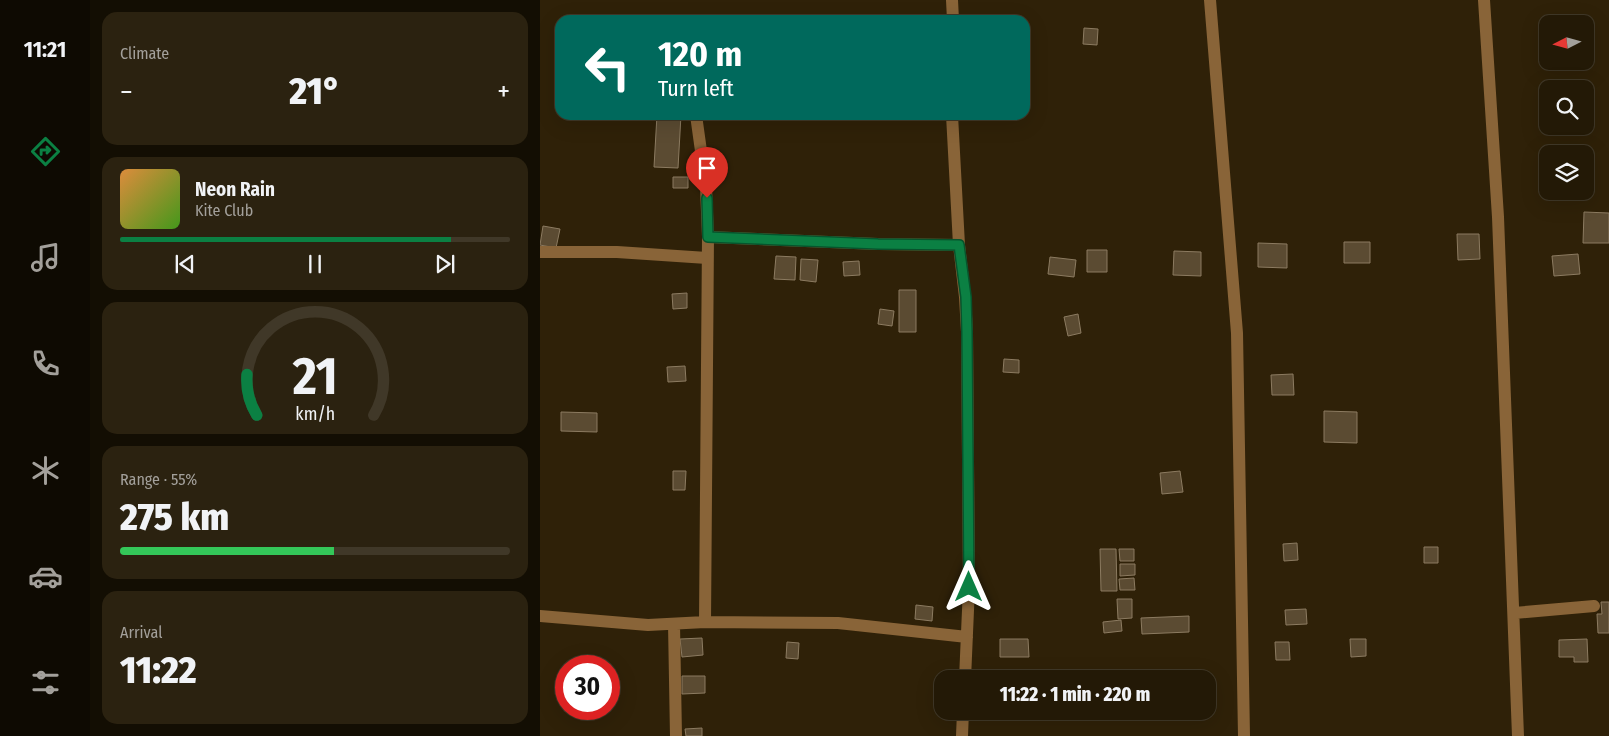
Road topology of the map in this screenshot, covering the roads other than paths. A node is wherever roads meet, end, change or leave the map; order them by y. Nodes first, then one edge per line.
1 (952, 0) edge
2 (1210, 0) edge
3 (1484, 0) edge
4 (953, 15) edge
5 (697, 120) edge
6 (952, 120) edge
7 (708, 237) junction
8 (959, 245) junction
9 (540, 252) edge
10 (706, 258) junction
11 (1594, 606) dead end
12 (1514, 613) junction
13 (540, 616) edge
14 (705, 622) junction
15 (674, 624) junction
16 (967, 637) junction
17 (965, 670) edge
18 (963, 720) edge
19 (676, 736) edge
20 (962, 736) edge
21 (1244, 736) edge
22 (1518, 736) edge

1 - 4 street
2 - 21 street
3 - 12 street
5 - 7 street
6 - 8 street
7 - 8 street
7 - 10 street
8 - 16 street
9 - 10 street
10 - 14 street
11 - 12 street
12 - 22 street
13 - 15 street
14 - 15 street
14 - 16 street
15 - 19 street
16 - 17 street
18 - 20 street

